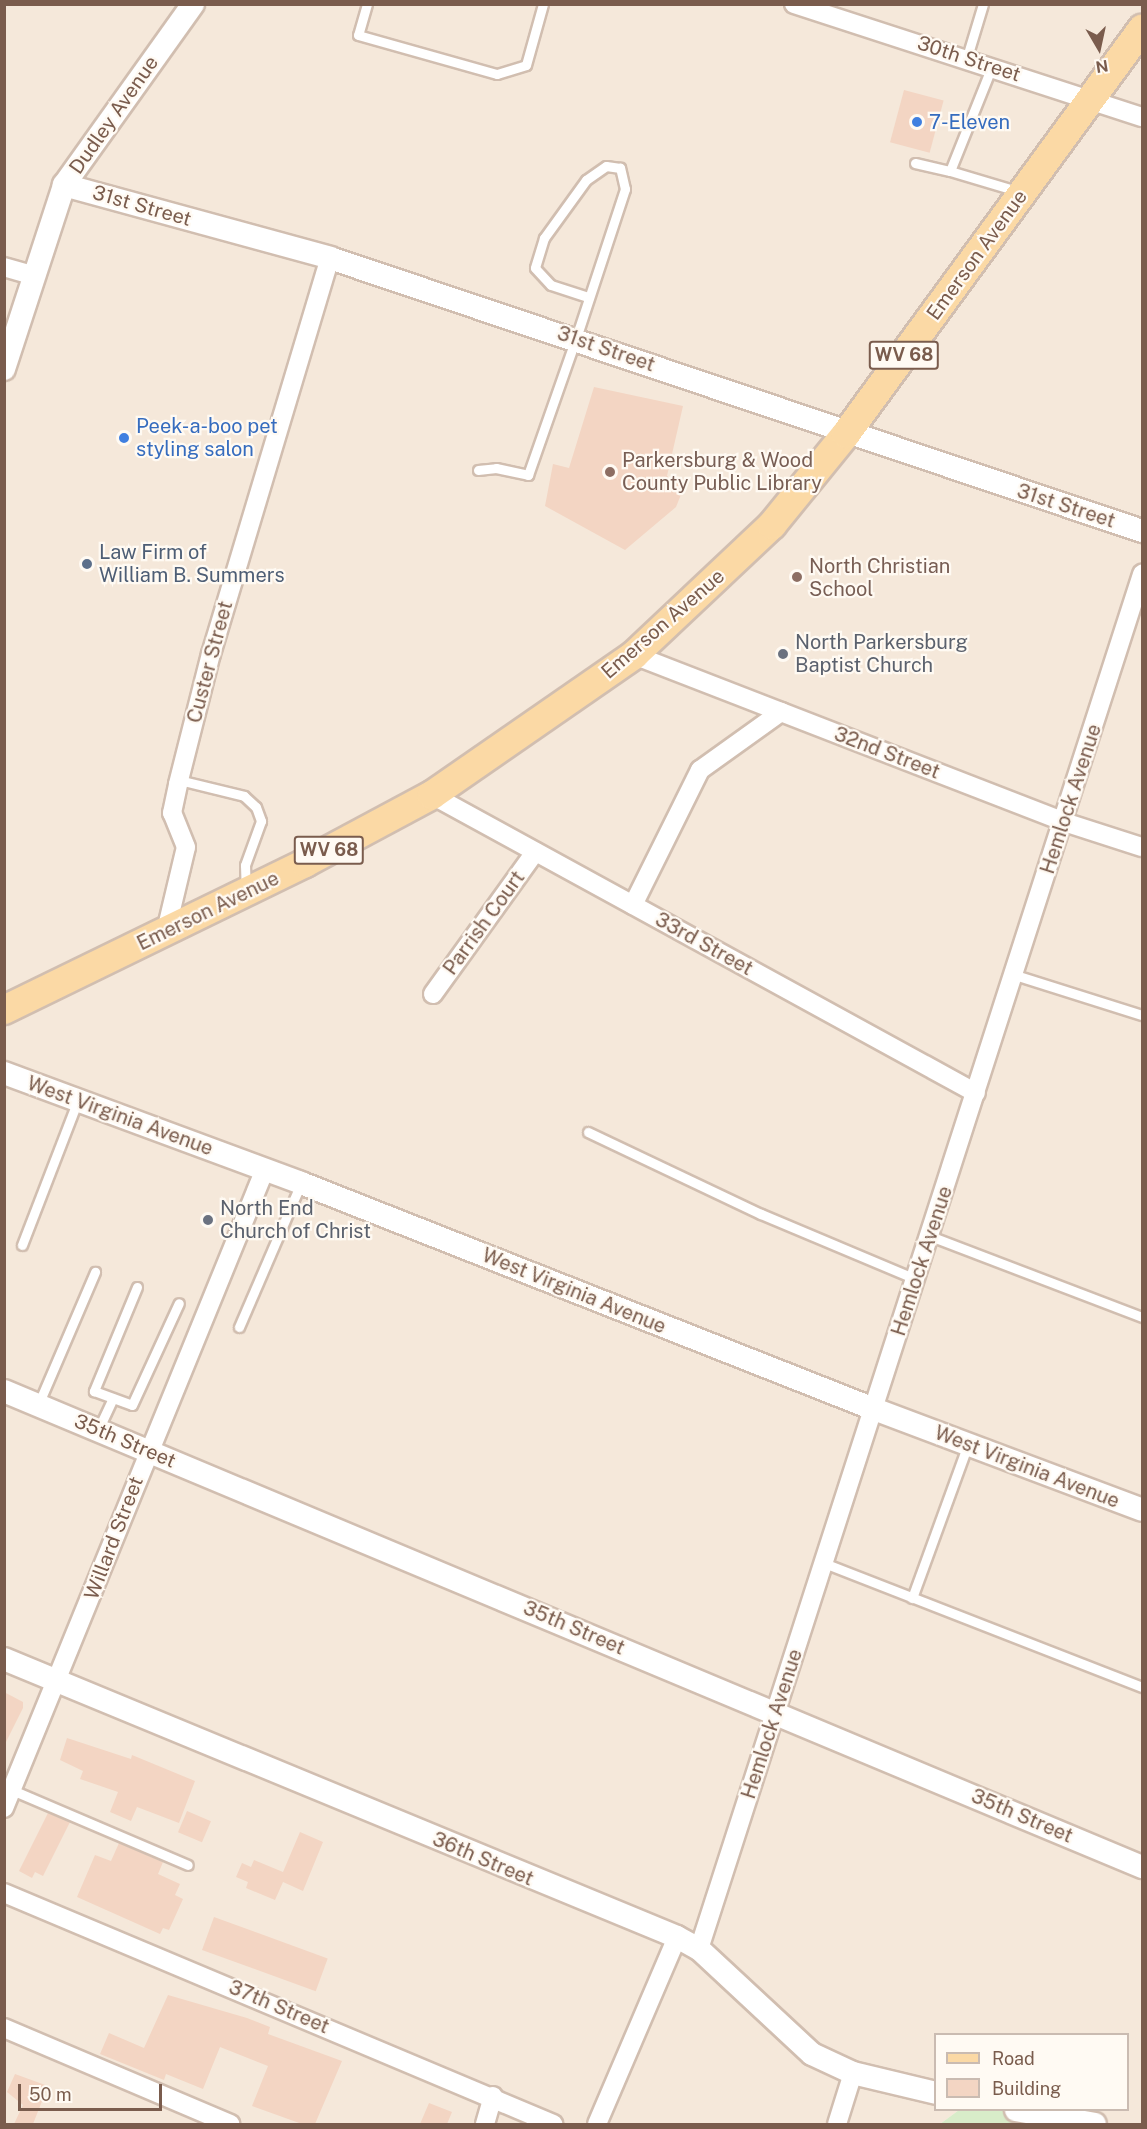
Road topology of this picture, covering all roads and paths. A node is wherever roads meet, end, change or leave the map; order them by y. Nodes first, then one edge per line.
1 (193, 4) edge
2 (543, 4) edge
3 (794, 4) edge
4 (983, 4) edge
5 (365, 5) edge
6 (1143, 29) edge
7 (967, 57) junction
8 (992, 66) junction
9 (1090, 101) junction
10 (1143, 117) edge
11 (915, 163) dead end
12 (950, 171) junction
13 (64, 185) junction
14 (1022, 193) junction
15 (330, 258) junction
16 (4, 267) edge
17 (32, 275) junction
18 (589, 297) junction
19 (576, 338) junction
20 (4, 369) edge
21 (846, 434) junction
22 (478, 470) dead end
23 (1143, 531) edge
24 (1143, 574) edge
25 (634, 655) junction
26 (781, 712) junction
27 (179, 780) junction
28 (432, 795) junction
29 (1064, 822) junction
30 (1143, 847) edge
31 (535, 852) junction
32 (246, 891) junction
33 (633, 905) junction
34 (166, 931) junction
35 (1015, 975) junction
36 (434, 994) dead end
37 (4, 1010) edge
38 (1143, 1015) edge
39 (4, 1073) edge
40 (976, 1093) junction
41 (78, 1100) junction
42 (588, 1132) dead end
43 (265, 1169) junction
44 (301, 1183) junction
45 (930, 1236) junction
46 (22, 1245) dead end
47 (96, 1272) dead end
48 (916, 1279) junction
49 (136, 1287) dead end
50 (179, 1303) dead end
51 (1143, 1317) edge
52 (239, 1327) dead end
53 (4, 1391) edge
54 (113, 1398) junction
55 (38, 1405) junction
56 (874, 1409) junction
57 (98, 1430) junction
58 (968, 1444) junction
59 (147, 1451) junction
60 (1143, 1510) edge
61 (824, 1563) junction
62 (912, 1598) junction
63 (4, 1659) edge
64 (56, 1681) junction
65 (1143, 1687) edge
66 (776, 1712) junction
67 (10, 1787) edge
68 (4, 1808) edge
69 (188, 1865) dead end
70 (1143, 1867) edge
71 (4, 1893) edge
72 (677, 1937) junction
73 (699, 1949) junction
74 (4, 2028) edge
75 (853, 2073) junction
76 (934, 2092) edge
77 (493, 2096) junction
78 (1027, 2111) edge
79 (230, 2124) edge
80 (485, 2124) edge
81 (553, 2124) edge
82 (597, 2124) edge
83 (837, 2124) edge
84 (1095, 2124) edge

1 - 13 street, Dudley Avenue
2 - 5 lane
3 - 7 street, 30th Street
4 - 7 lane
6 - 9 main road, Emerson Avenue / WV 68
7 - 8 street, 30th Street
8 - 9 street, 30th Street
8 - 12 lane
9 - 10 street, 30th Street
9 - 14 main road, Emerson Avenue / WV 68
11 - 12 lane
12 - 14 lane
13 - 15 street, 31st Street
13 - 17 street, Dudley Avenue
14 - 21 main road, Emerson Avenue / WV 68
15 - 19 street, 31st Street
15 - 27 street, Custer Street
16 - 17 street
17 - 20 street, Dudley Avenue
18 - 18 lane
18 - 19 lane
19 - 21 street, 31st Street
19 - 22 lane
21 - 23 street, 31st Street
21 - 25 main road, Emerson Avenue / WV 68
24 - 29 street, Hemlock Avenue
25 - 26 street, 32nd Street
25 - 28 main road, Emerson Avenue / WV 68
26 - 29 street, 32nd Street
26 - 33 street
27 - 32 lane
27 - 34 street, Custer Street
28 - 31 street, 33rd Street
28 - 32 main road, Emerson Avenue / WV 68
29 - 30 street, 32nd Street
29 - 35 street, Hemlock Avenue
31 - 33 street, 33rd Street
31 - 36 street, Parrish Court
32 - 34 main road, Emerson Avenue / WV 68
33 - 40 street, 33rd Street
34 - 37 main road, Emerson Avenue / WV 68
35 - 38 lane
35 - 40 street, Hemlock Avenue
39 - 41 street, West Virginia Avenue
40 - 45 street, Hemlock Avenue
41 - 43 street, West Virginia Avenue
41 - 46 lane
42 - 48 lane
43 - 44 street, West Virginia Avenue
43 - 59 street, Willard Street
44 - 52 lane
44 - 56 street, West Virginia Avenue
45 - 48 street, Hemlock Avenue
45 - 51 lane
47 - 55 lane
48 - 56 street, Hemlock Avenue
49 - 54 lane
50 - 54 lane
53 - 55 street, 35th Street
54 - 57 lane
55 - 57 street, 35th Street
56 - 58 street, West Virginia Avenue
56 - 61 street, Hemlock Avenue
57 - 59 street, 35th Street
58 - 60 street, West Virginia Avenue
58 - 62 lane
59 - 64 street, Willard Street
59 - 66 street, 35th Street
61 - 62 lane
61 - 66 street, Hemlock Avenue
62 - 65 lane
63 - 64 street, 36th Street
64 - 67 street, Willard Street
64 - 72 street, 36th Street
66 - 70 street, 35th Street
66 - 73 street, Hemlock Avenue
67 - 68 street, Willard Street
67 - 69 lane
71 - 77 street, 37th Street
72 - 73 street, 36th Street
72 - 82 street
73 - 75 street, 36th Street
74 - 79 street
75 - 76 street, 36th Street
75 - 83 street
77 - 80 street
77 - 81 street, 37th Street
78 - 84 street

